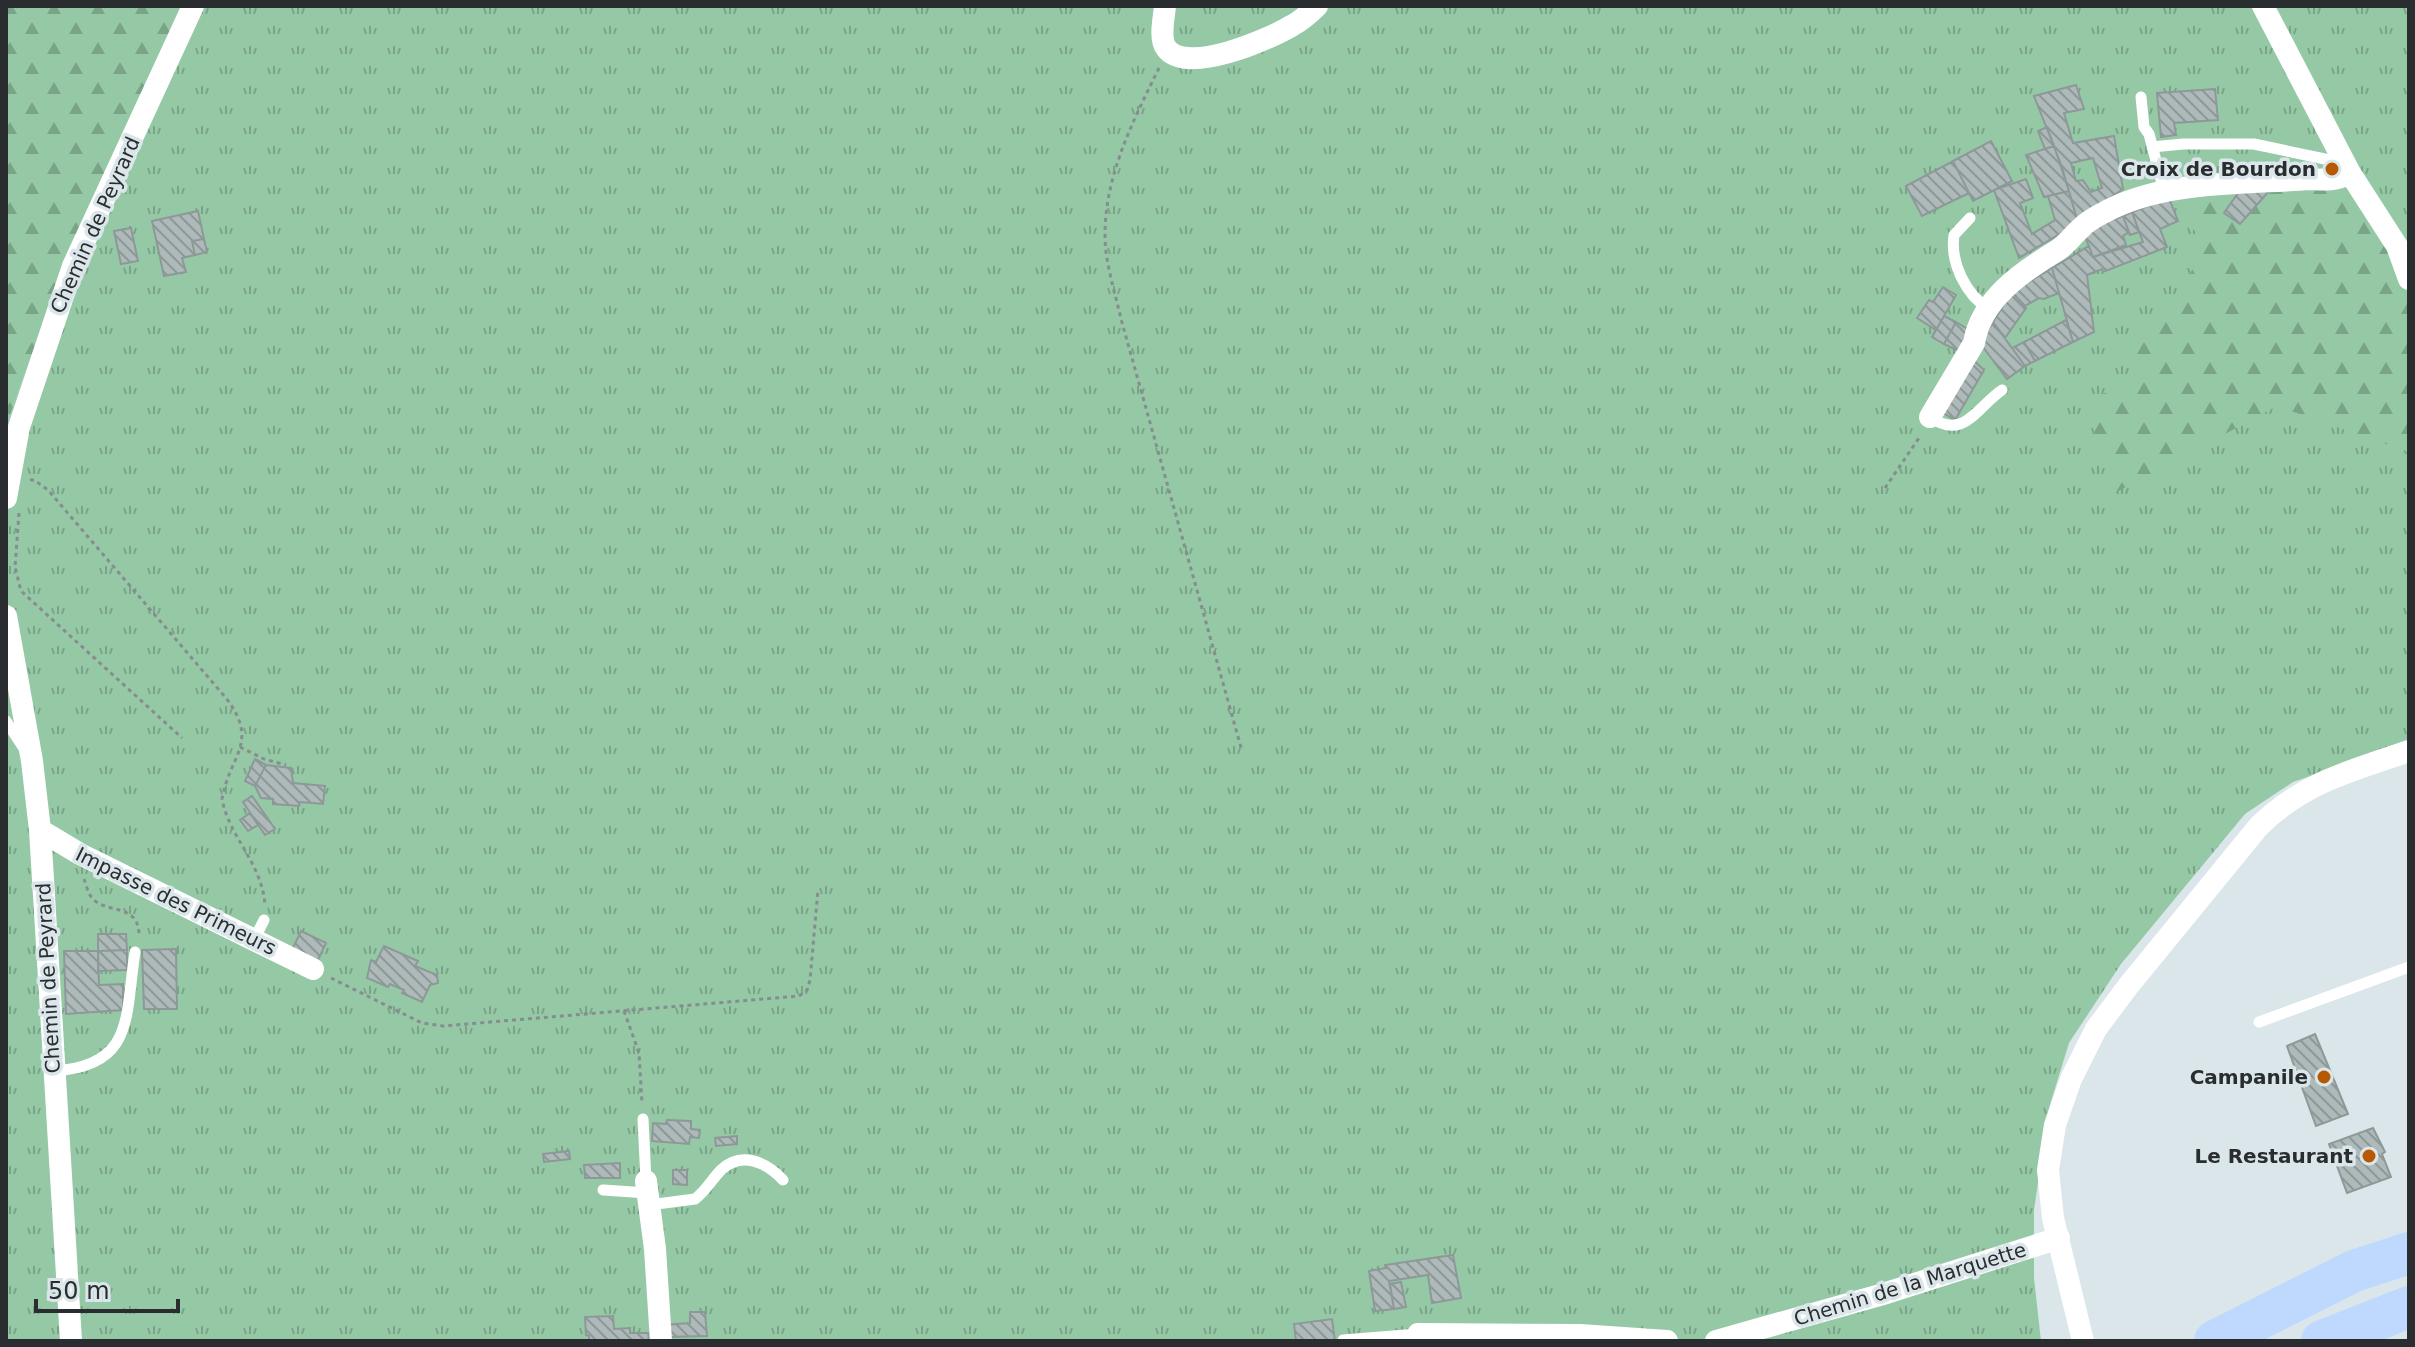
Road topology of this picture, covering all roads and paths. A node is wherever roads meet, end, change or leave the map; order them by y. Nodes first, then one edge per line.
1 (193, 6) edge
2 (1165, 6) edge
3 (1317, 6) edge
4 (2263, 6) edge
5 (1167, 51) junction
6 (2141, 97) dead end
7 (2152, 147) junction
8 (2347, 168) junction
9 (2164, 191) junction
10 (1970, 218) dead end
11 (2409, 279) edge
12 (1989, 310) junction
13 (2002, 390) dead end
14 (1930, 417) junction
15 (26, 484) dead end
16 (1885, 488) dead end
17 (13, 504) edge
18 (6, 616) edge
19 (6, 721) edge
20 (182, 738) dead end
21 (240, 747) junction
22 (1242, 751) dead end
23 (2409, 751) edge
24 (32, 761) junction
25 (286, 765) dead end
26 (40, 830) junction
27 (73, 850) junction
28 (818, 890) dead end
29 (258, 929) junction
30 (135, 952) joint
31 (2409, 967) edge
32 (313, 969) joint
33 (624, 1011) junction
34 (2259, 1022) dead end
35 (54, 1071) junction
36 (643, 1119) joint
37 (783, 1180) dead end
38 (603, 1190) dead end
39 (648, 1193) junction
40 (2059, 1238) junction
41 (2409, 1253) edge
42 (2409, 1307) edge
43 (1418, 1334) joint
44 (1343, 1340) edge
45 (71, 1341) edge
46 (661, 1341) edge
47 (1667, 1341) edge
48 (1716, 1341) edge
49 (2083, 1341) edge
50 (2215, 1341) edge
51 (2322, 1341) edge

1 - 17 street, Chemin de Peyrard
2 - 5 street
3 - 5 street
4 - 8 street
5 - 22 path
6 - 7 lane
7 - 8 lane
7 - 9 lane
8 - 9 street
8 - 11 street
9 - 12 street
10 - 12 lane
12 - 14 street
13 - 14 lane
14 - 16 path
15 - 21 path
17 - 20 path
18 - 24 street, Chemin de Peyrard
19 - 24 lane
21 - 25 path
21 - 29 path
23 - 40 street
24 - 26 street, Chemin de Peyrard
26 - 27 street, Impasse des Primeurs
26 - 35 street, Chemin de Peyrard
27 - 29 street, Impasse des Primeurs
27 - 30 path
28 - 33 path
29 - 32 street, Impasse des Primeurs
30 - 35 lane
31 - 34 lane
32 - 33 path
33 - 36 path
35 - 45 street, Chemin de Peyrard
36 - 39 lane
37 - 39 lane
38 - 39 lane
39 - 46 street
40 - 48 street, Chemin de la Marquette
40 - 49 street
41 - 50 highway
42 - 51 highway
43 - 44 lane
43 - 47 street

